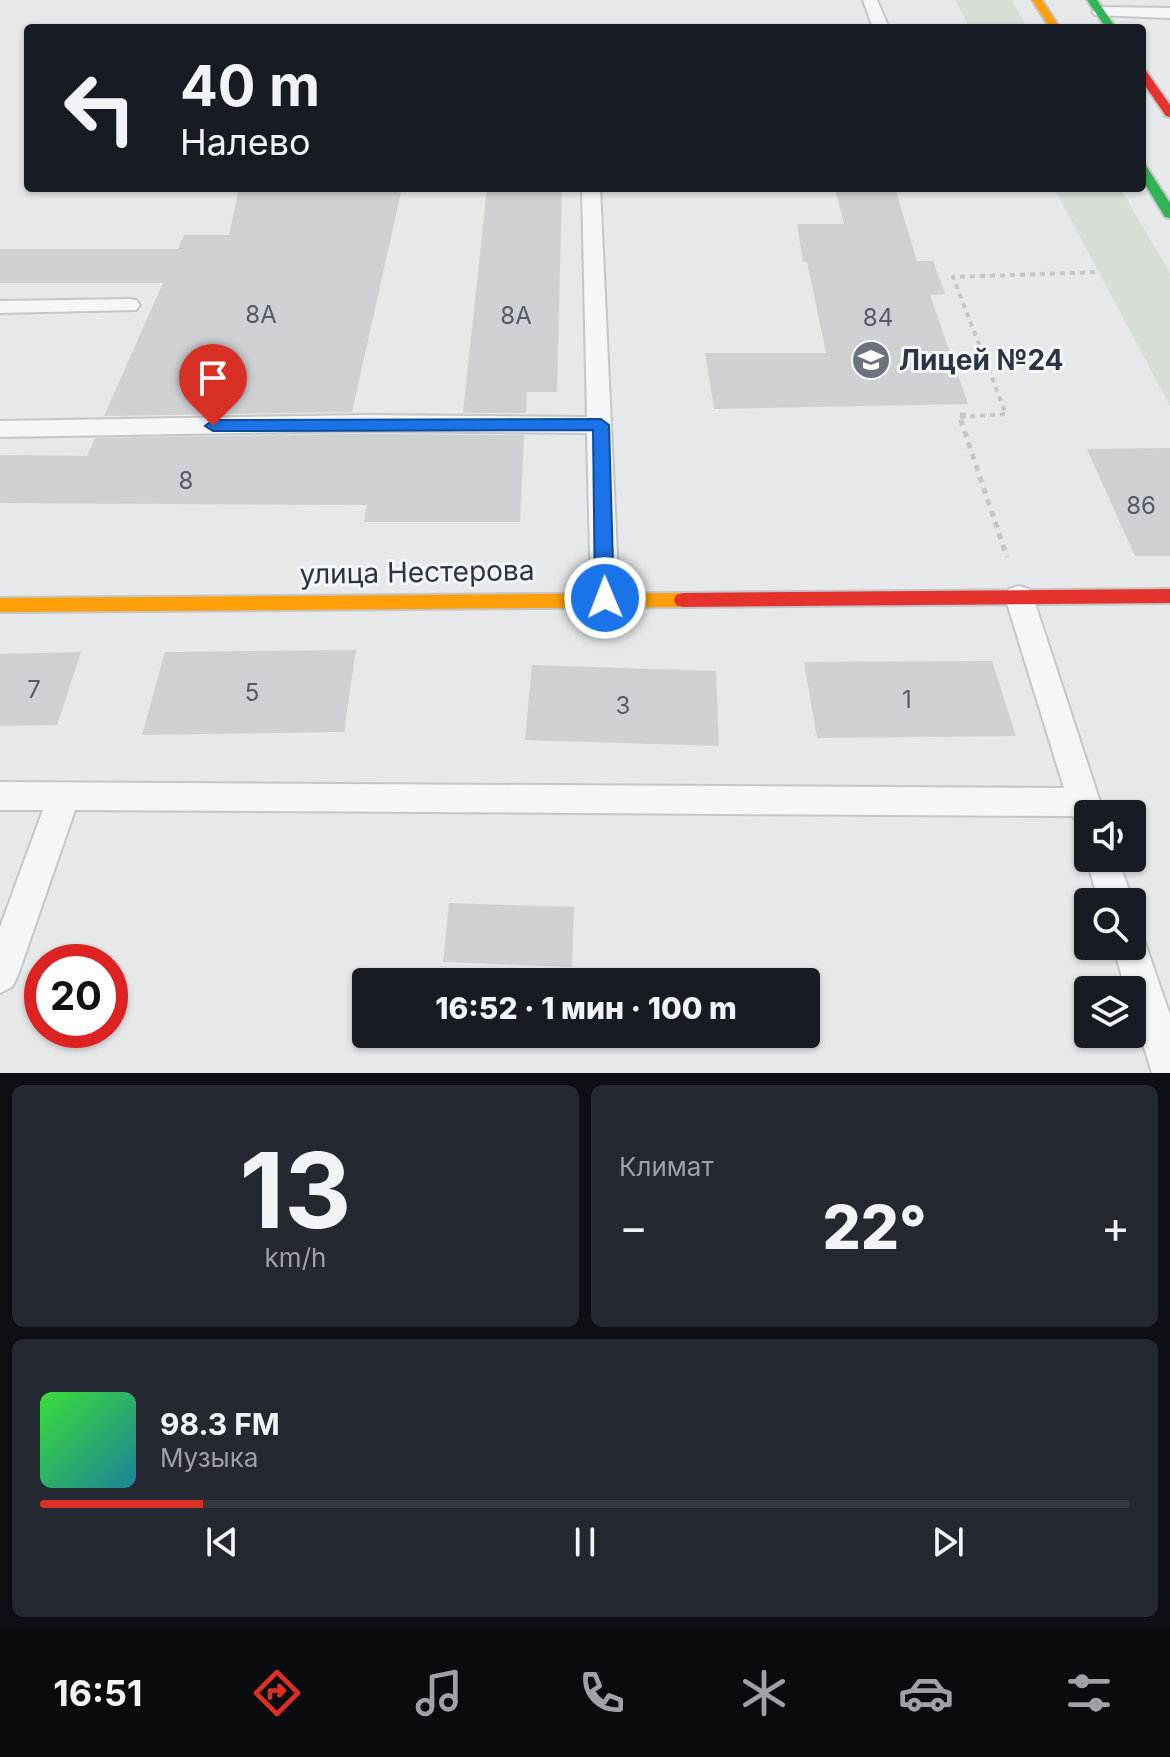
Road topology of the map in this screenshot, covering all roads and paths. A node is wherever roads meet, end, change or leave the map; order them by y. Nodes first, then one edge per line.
1 (870, 0) edge
2 (1037, 0) edge
3 (1096, 6) edge
4 (1170, 13) edge
5 (879, 24) edge
6 (1052, 24) edge
7 (1108, 24) edge
8 (1146, 79) edge
9 (1170, 113) edge
10 (1146, 175) edge
11 (591, 192) edge
12 (1170, 214) edge
13 (1099, 272) dead end
14 (129, 305) dead end
15 (0, 307) edge
16 (601, 425) junction
17 (0, 429) edge
18 (1011, 567) dead end
19 (1170, 596) edge
20 (1019, 597) junction
21 (605, 598) junction
22 (0, 605) edge
23 (0, 796) edge
24 (64, 796) junction
25 (1083, 800) edge
26 (1074, 808) edge
27 (1134, 960) edge
28 (0, 975) edge
29 (1170, 1072) edge

1 - 5 lane
2 - 6 street
3 - 4 lane
3 - 7 street
8 - 9 street
10 - 12 street
11 - 16 lane
13 - 18 path
14 - 15 lane
16 - 17 lane
16 - 21 lane
19 - 20 street, улица Нестерова
20 - 21 street, улица Нестерова
20 - 25 lane
21 - 22 street, улица Нестерова
23 - 24 lane
24 - 26 lane
24 - 28 lane
27 - 29 lane

